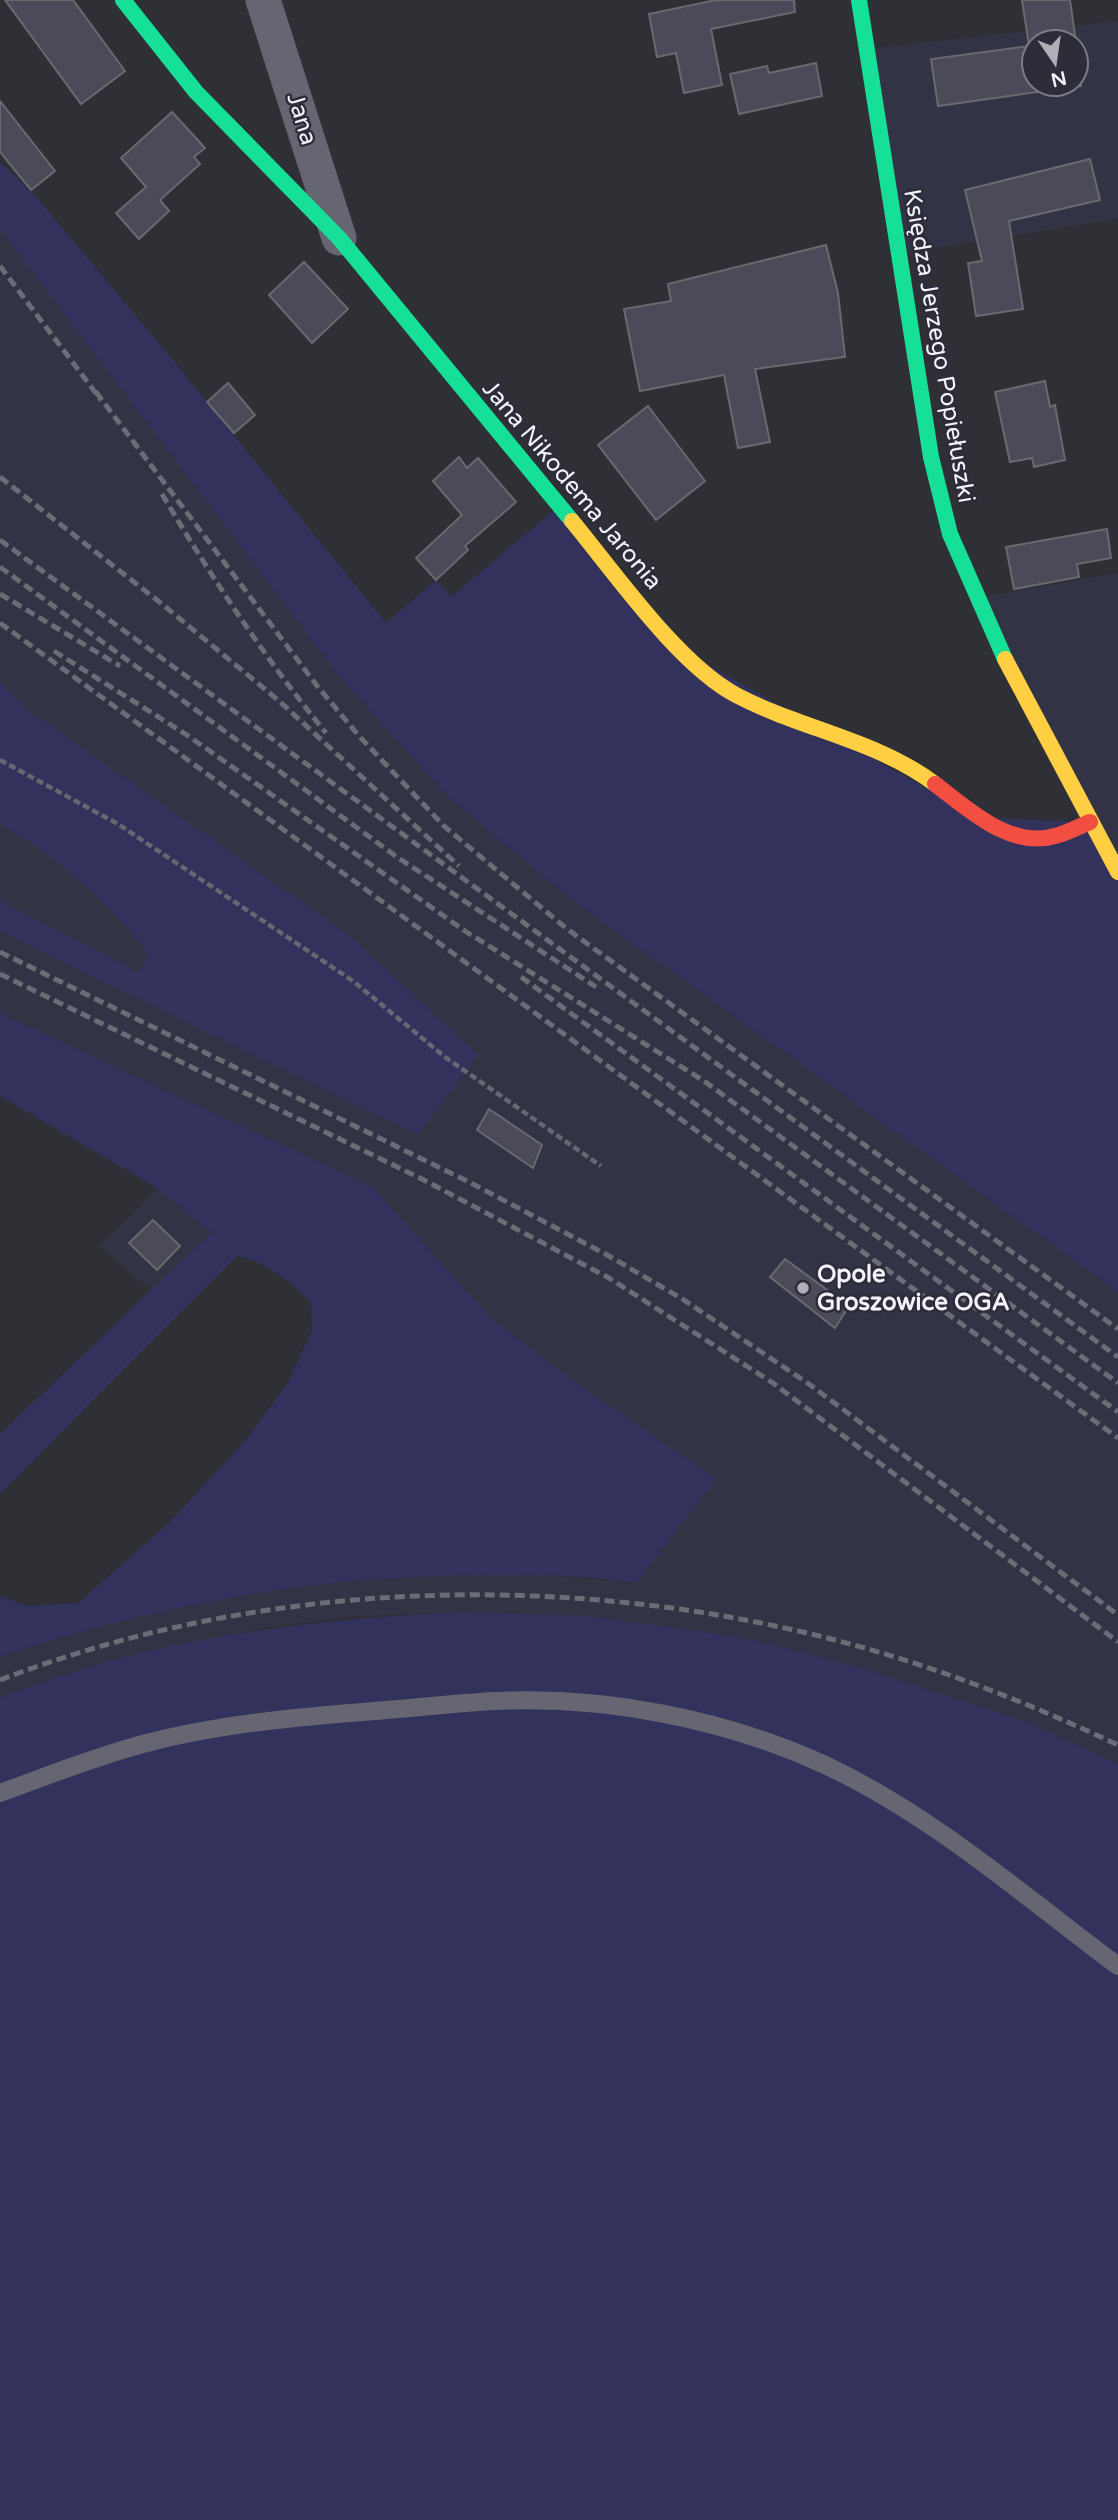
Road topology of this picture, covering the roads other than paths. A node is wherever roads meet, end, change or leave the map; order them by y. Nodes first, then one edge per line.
1 (123, 0) edge
2 (263, 0) edge
3 (859, 0) edge
4 (339, 238) junction
5 (1090, 822) junction
6 (1118, 872) edge
7 (0, 1793) edge
8 (1118, 1966) edge

1 - 4 street, Jana Nikodema Jaronia
2 - 4 street, Jana
3 - 5 street, Księdza Jerzego Popiełuszki
4 - 5 street, Jana Nikodema Jaronia
5 - 6 street, Księdza Jerzego Popiełuszki
7 - 8 lane

